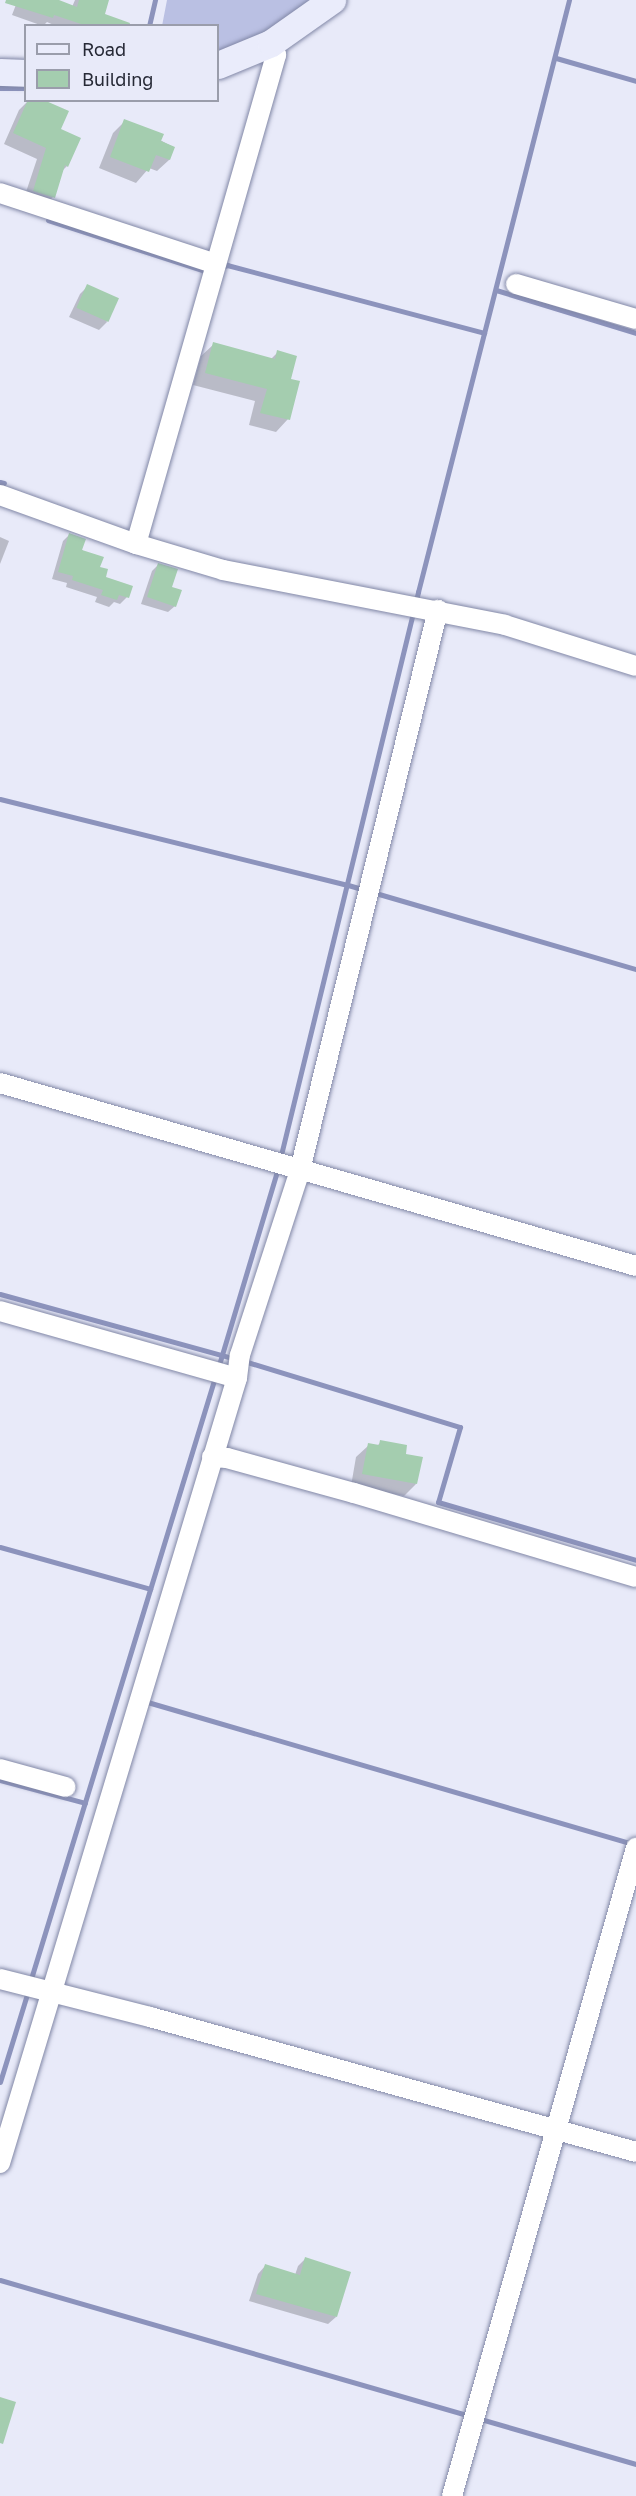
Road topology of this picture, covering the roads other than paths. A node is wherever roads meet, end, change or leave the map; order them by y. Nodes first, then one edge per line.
1 (332, 0) edge
2 (270, 43) junction
3 (219, 65) edge
4 (0, 72) edge
5 (24, 73) edge
6 (0, 193) edge
7 (214, 270) junction
8 (516, 284) dead end
9 (636, 319) edge
10 (0, 495) edge
11 (136, 544) junction
12 (424, 608) junction
13 (636, 666) edge
14 (0, 1083) edge
15 (286, 1165) junction
16 (636, 1266) edge
17 (0, 1311) edge
18 (229, 1369) junction
19 (212, 1457) junction
20 (636, 1578) edge
21 (0, 1769) edge
22 (66, 1787) dead end
23 (636, 1850) edge
24 (0, 1979) edge
25 (38, 1988) junction
26 (558, 2130) junction
27 (636, 2152) edge
28 (0, 2163) edge
29 (452, 2496) edge

1 - 2 main road
2 - 3 main road
2 - 7 street
4 - 5 main road
6 - 7 street
7 - 11 street
8 - 9 street
10 - 11 street
11 - 12 street
12 - 13 street
12 - 15 street
14 - 15 street
15 - 16 street
15 - 18 street
17 - 18 street
18 - 19 street
19 - 20 street
19 - 25 street
21 - 22 street
23 - 26 street
24 - 25 street
25 - 26 street
25 - 28 street
26 - 27 street
26 - 29 street

